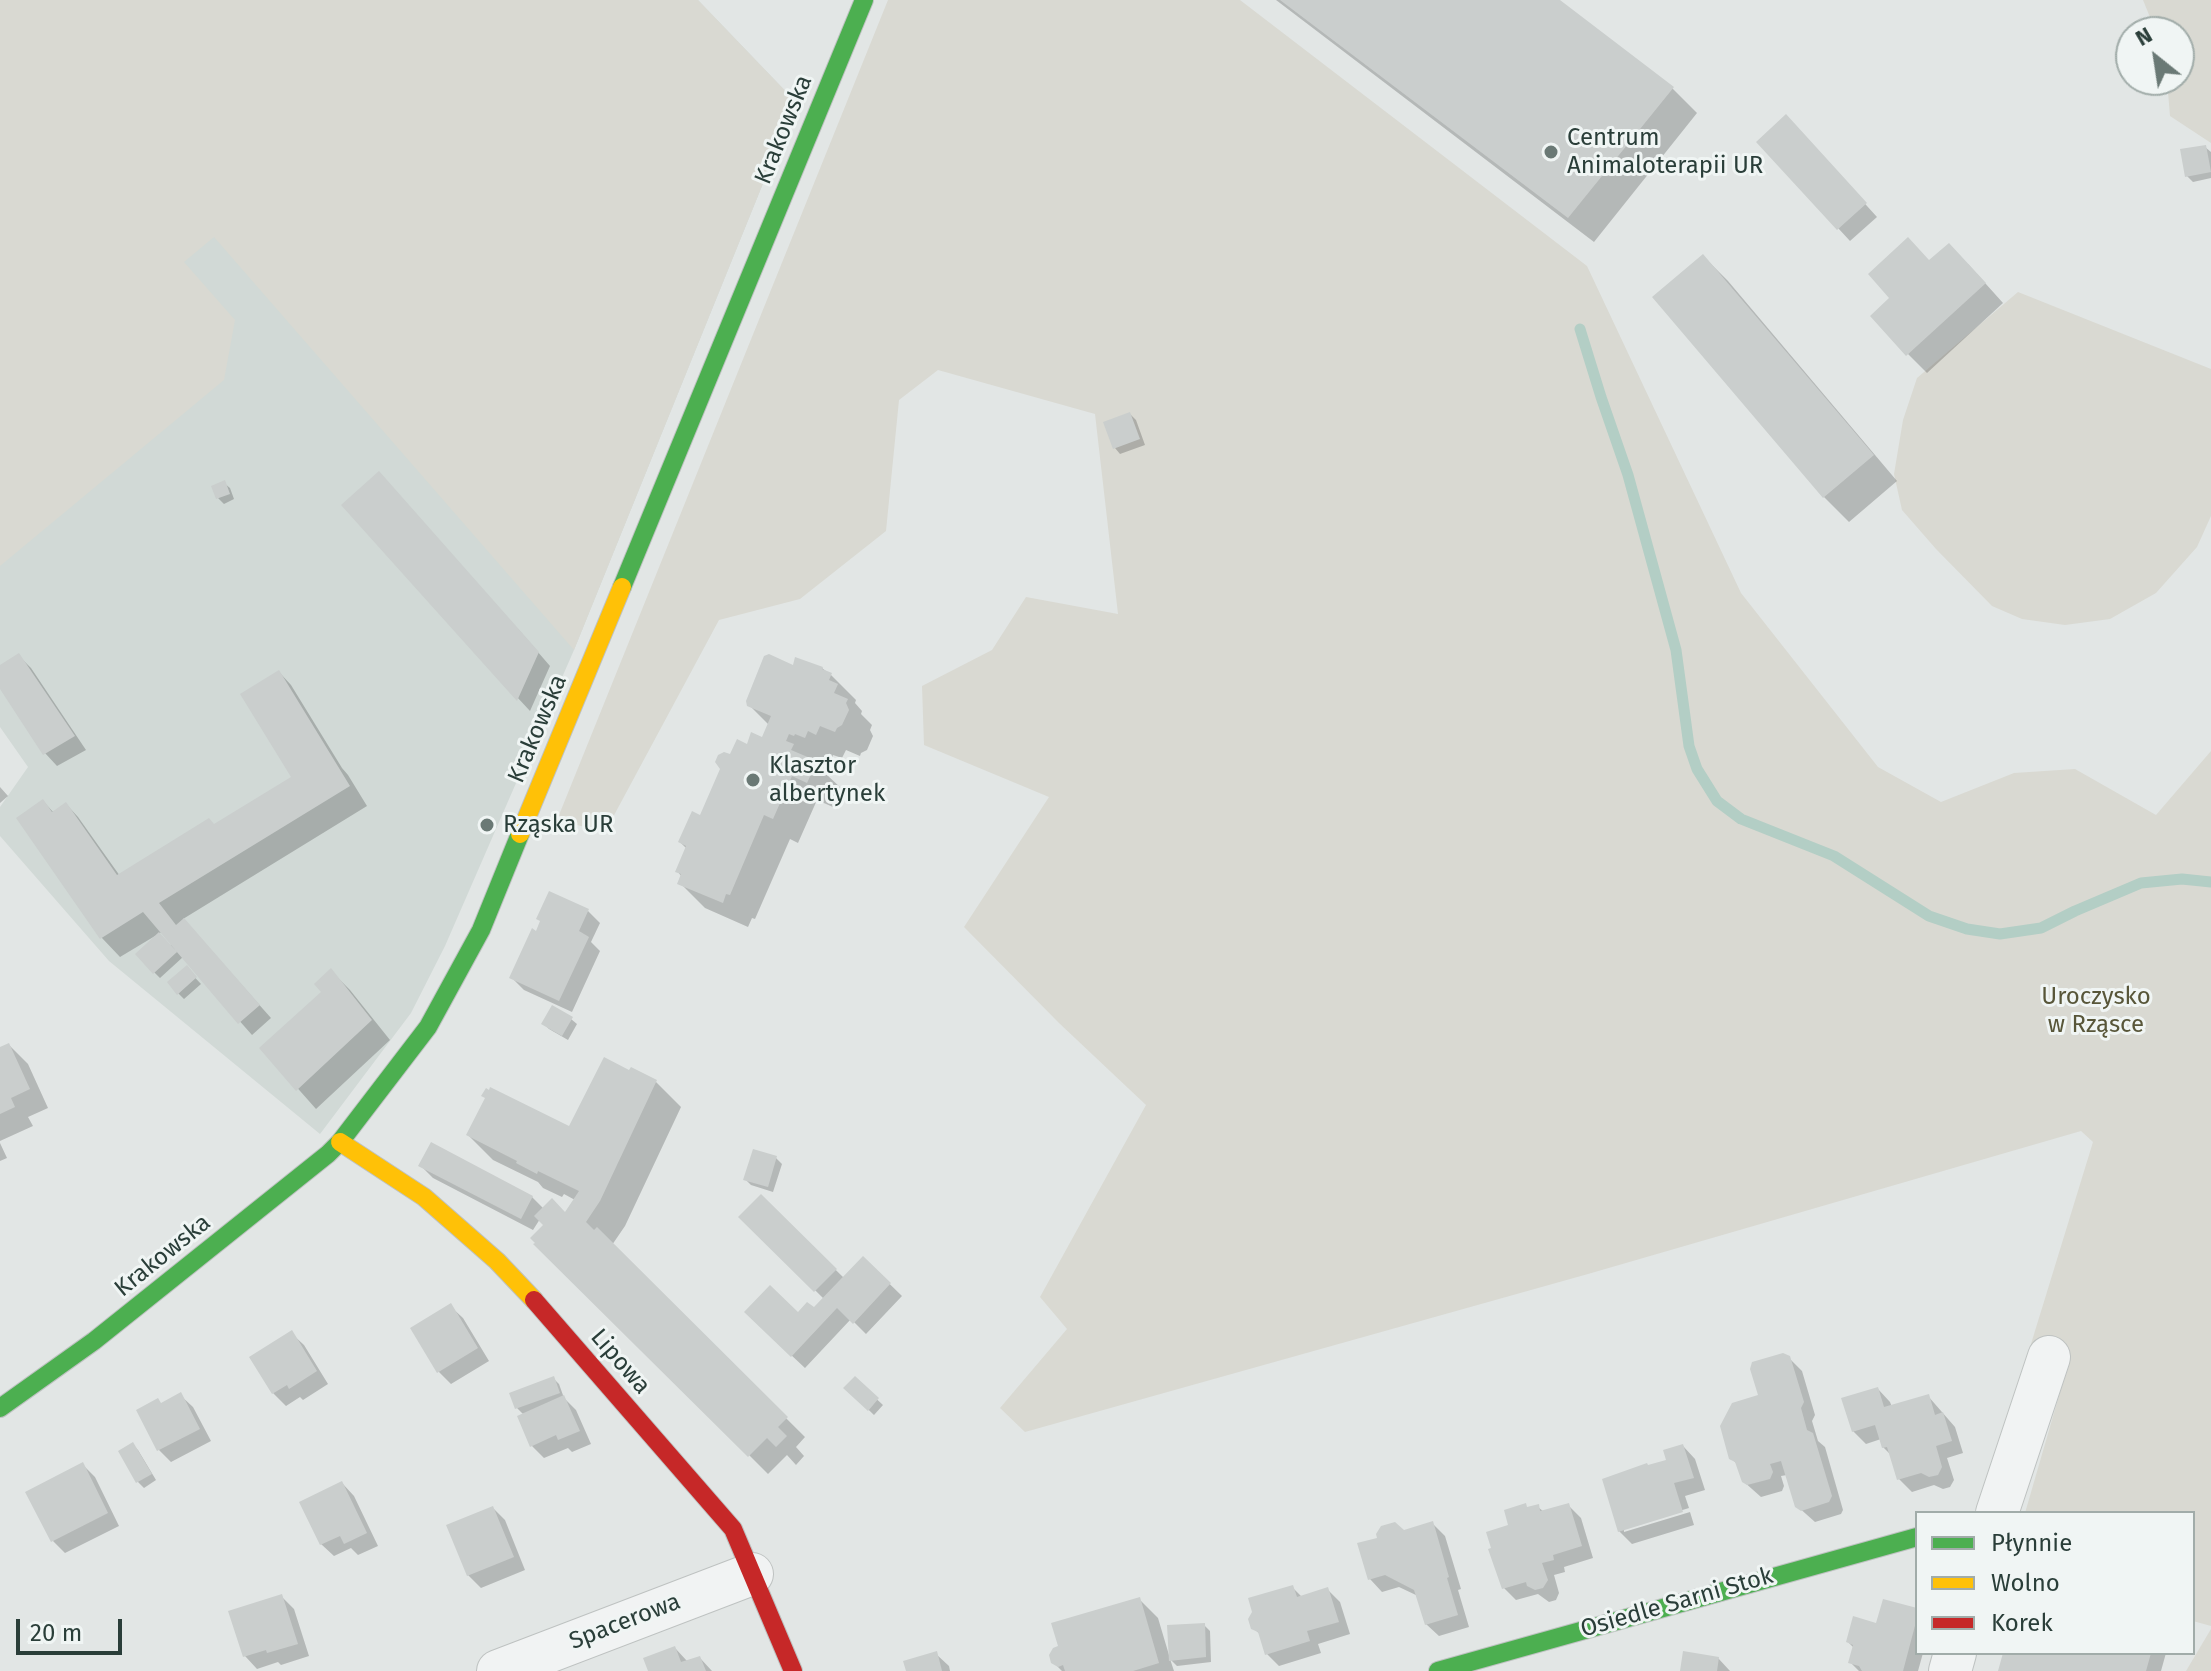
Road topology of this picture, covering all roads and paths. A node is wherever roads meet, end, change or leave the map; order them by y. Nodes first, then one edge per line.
1 (864, 0) edge
2 (340, 1142) junction
3 (2049, 1357) dead end
4 (0, 1408) edge
5 (1998, 1511) edge
6 (1915, 1538) edge
7 (752, 1574) junction
8 (498, 1671) edge
9 (793, 1671) edge
10 (1438, 1671) edge

1 - 2 street, Krakowska
2 - 4 street, Krakowska
2 - 7 street, Lipowa
3 - 5 street
6 - 10 street, Osiedle Sarni Stok
7 - 8 street, Spacerowa
7 - 9 street, Lipowa

